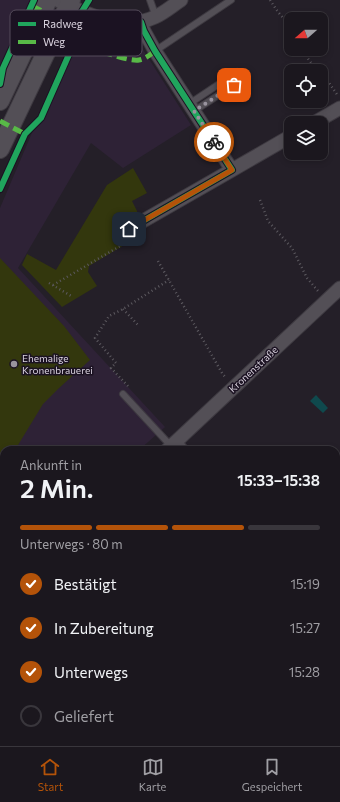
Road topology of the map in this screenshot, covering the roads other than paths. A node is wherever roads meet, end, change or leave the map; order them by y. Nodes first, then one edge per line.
1 (48, 0) edge
2 (150, 0) edge
3 (181, 0) edge
4 (231, 0) edge
5 (66, 2) edge
6 (43, 10) edge
7 (86, 10) edge
8 (156, 17) junction
9 (142, 21) edge
10 (142, 26) edge
11 (155, 51) junction
12 (21, 56) edge
13 (41, 56) edge
14 (237, 72) dead end
15 (234, 85) dead end
16 (0, 101) edge
17 (339, 102) edge
18 (192, 108) junction
19 (322, 116) edge
20 (284, 140) edge
21 (1, 144) edge
22 (232, 170) junction
23 (131, 234) road end
24 (340, 288) edge
25 (123, 394) dead end
26 (175, 446) edge

1 - 6 main road
2 - 8 lane
3 - 8 street
4 - 11 lane
5 - 7 street
8 - 9 street
10 - 11 street
11 - 18 street
12 - 16 main road
13 - 21 main road
14 - 18 lane
15 - 18 lane
17 - 19 street
18 - 22 street
20 - 22 street
22 - 23 street
24 - 26 street, Kronenstraße
25 - 26 lane

